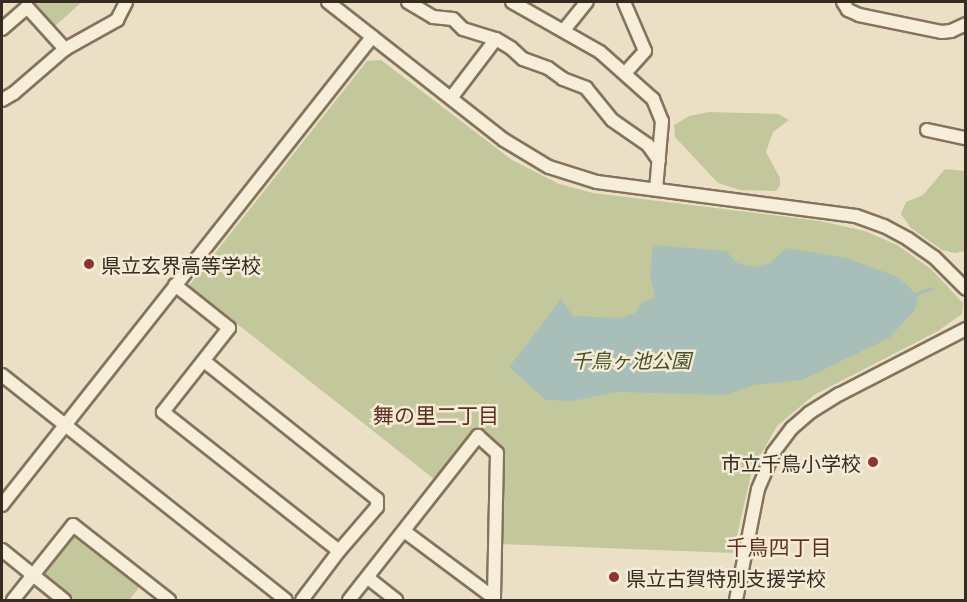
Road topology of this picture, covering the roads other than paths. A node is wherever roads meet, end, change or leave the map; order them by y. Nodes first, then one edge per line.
1 (126, 2) edge
2 (328, 2) edge
3 (408, 2) edge
4 (587, 2) edge
5 (624, 2) edge
6 (843, 2) edge
7 (520, 3) edge
8 (966, 24) edge
9 (2, 29) edge
10 (564, 30) junction
11 (372, 37) junction
12 (495, 39) junction
13 (65, 49) junction
14 (626, 72) junction
15 (451, 98) junction
16 (2, 100) edge
17 (927, 130) dead end
18 (966, 138) edge
19 (659, 161) junction
20 (656, 189) junction
21 (175, 285) junction
22 (966, 289) edge
23 (966, 329) edge
24 (204, 361) junction
25 (2, 375) edge
26 (65, 425) junction
27 (2, 505) edge
28 (404, 531) junction
29 (2, 550) edge
30 (339, 551) junction
31 (33, 575) junction
32 (368, 578) junction
33 (494, 599) edge
34 (13, 600) edge
35 (64, 600) edge
36 (169, 600) edge
37 (286, 600) edge
38 (302, 600) edge
39 (349, 600) edge
40 (396, 600) edge
41 (736, 600) edge

1 - 13 street
2 - 11 street
3 - 12 street
4 - 10 street
5 - 14 street
6 - 8 street
7 - 10 street
9 - 13 street
10 - 14 street
11 - 15 street
11 - 21 street
12 - 15 street
12 - 19 street
13 - 16 street
14 - 19 street
15 - 20 street
17 - 18 street
19 - 20 street
20 - 22 street
21 - 24 street
21 - 26 street
23 - 41 street
24 - 30 street
24 - 30 street
25 - 26 street
26 - 27 street
26 - 37 street
28 - 32 street
28 - 33 street
28 - 33 street
29 - 31 street
30 - 38 street
31 - 34 street
31 - 35 street
31 - 36 street
32 - 39 street
32 - 40 street

